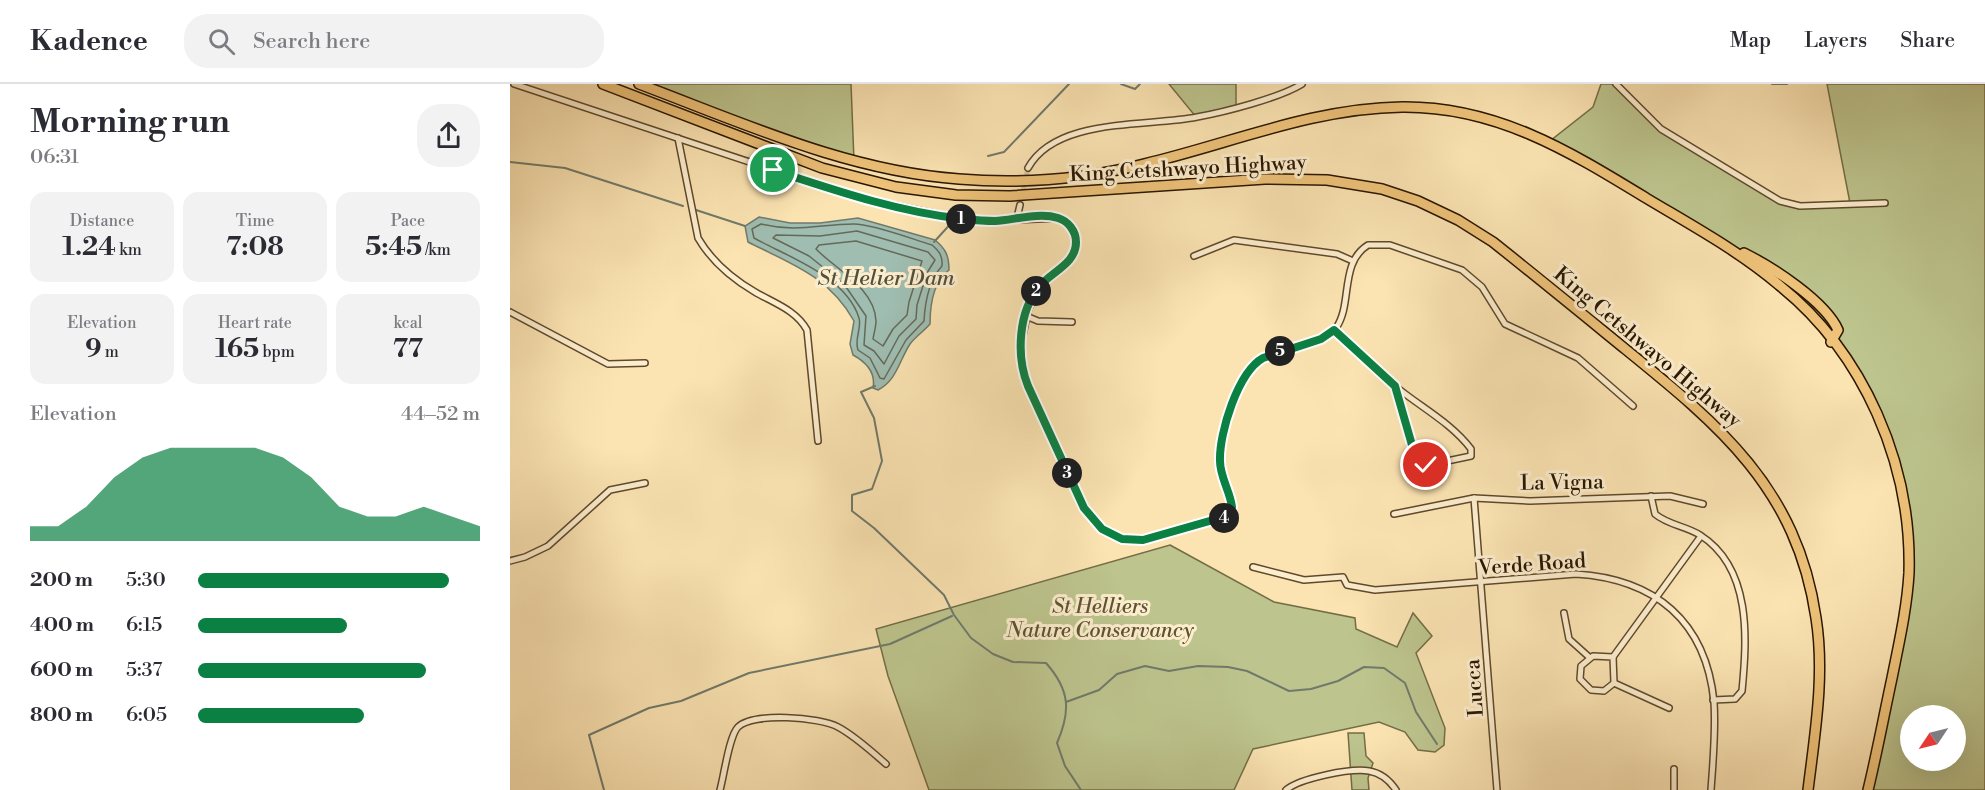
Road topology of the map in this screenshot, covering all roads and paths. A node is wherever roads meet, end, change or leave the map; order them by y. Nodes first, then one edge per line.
1 (514, 84) edge
2 (603, 84) edge
3 (639, 84) edge
4 (1302, 84) edge
5 (1616, 84) edge
6 (678, 138) junction
7 (1028, 168) tunnel mouth
8 (1885, 203) dead end
9 (1020, 205) tunnel mouth
10 (1017, 218) junction
11 (1194, 256) dead end
12 (1353, 261) junction
13 (510, 312) edge
14 (1026, 316) junction
15 (1072, 322) dead end
16 (1334, 330) junction
17 (645, 363) dead end
18 (1395, 386) junction
19 (1633, 406) dead end
20 (818, 441) dead end
21 (645, 483) dead end
22 (1651, 496) junction
23 (1474, 498) junction
24 (1703, 504) dead end
25 (1394, 514) dead end
26 (1701, 536) junction
27 (510, 561) edge
28 (1253, 567) dead end
29 (1482, 584) junction
30 (1656, 597) junction
31 (1564, 613) dead end
32 (1589, 657) junction
33 (1613, 657) junction
34 (1614, 683) junction
35 (1713, 700) junction
36 (1669, 708) dead end
37 (886, 764) dead end
38 (1674, 769) dead end
39 (720, 790) edge
40 (1286, 790) edge
41 (1396, 790) edge
42 (1497, 790) edge
43 (1674, 790) edge
44 (1711, 790) edge
45 (1808, 790) edge
46 (1868, 790) edge

1 - 6 street
2 - 45 highway, King Cetshwayo Highway
3 - 46 highway, King Cetshwayo Highway
4 - 7 street
5 - 8 street
6 - 10 street
6 - 20 street
9 - 10 street
10 - 14 street
11 - 12 street
12 - 16 street
12 - 19 street
13 - 17 street
14 - 15 street
14 - 16 street
16 - 18 street
18 - 18 street
21 - 27 street
22 - 23 street, La Vigna
22 - 24 street, La Vigna
22 - 26 street
23 - 25 street, La Vigna
23 - 29 street
26 - 30 street
26 - 35 street
28 - 29 street, Verde Road
29 - 30 street, Verde Road
29 - 42 street, Lucca
30 - 33 street
30 - 35 street, Verde Road
31 - 32 street
32 - 33 street
32 - 34 street
33 - 34 street
34 - 36 street
35 - 44 street, Verde Road
37 - 39 street
38 - 43 street
40 - 41 street

